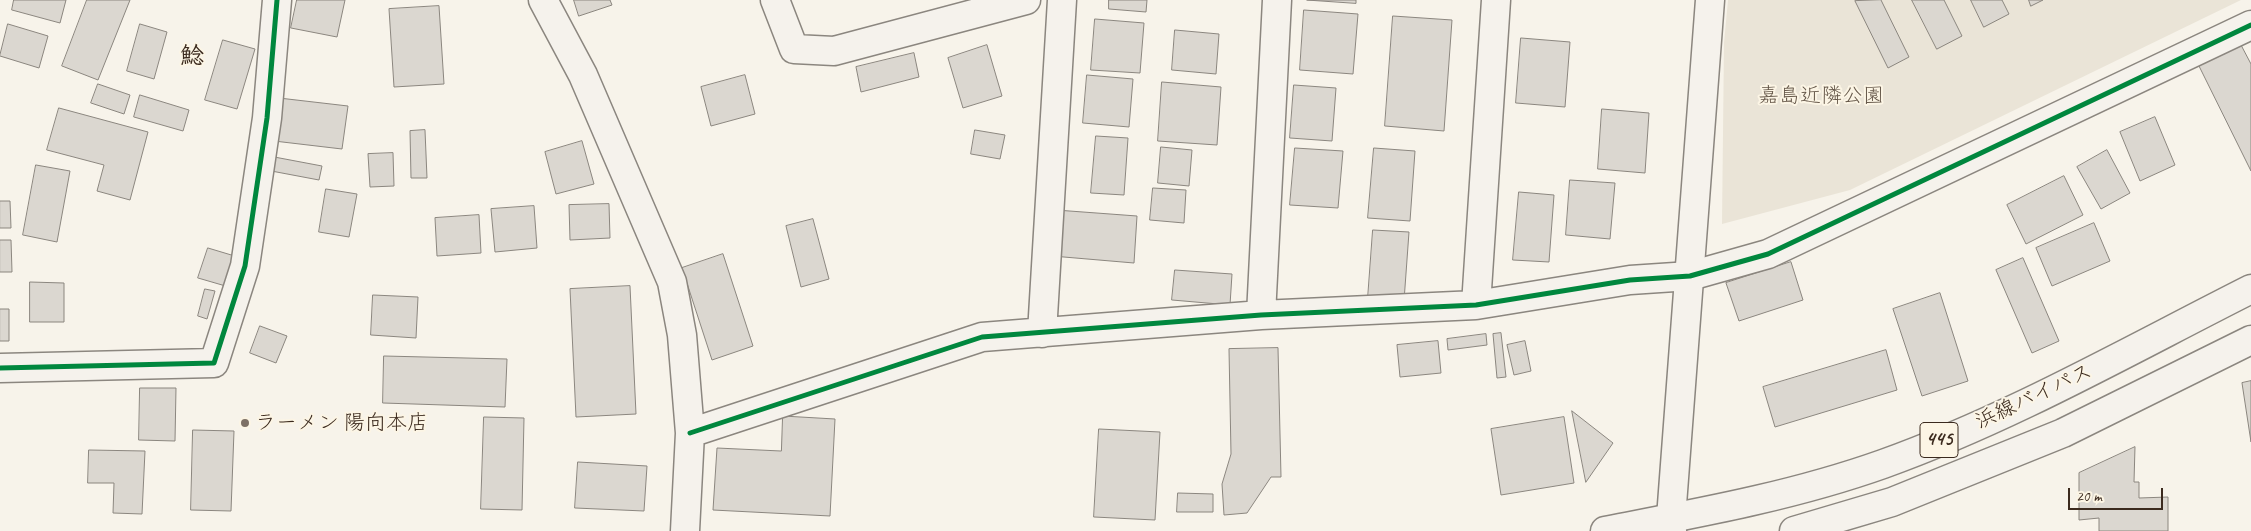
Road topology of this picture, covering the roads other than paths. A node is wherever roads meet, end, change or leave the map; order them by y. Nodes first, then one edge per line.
1 (277, 0) edge
2 (543, 0) edge
3 (775, 0) edge
4 (1026, 0) edge
5 (1062, 0) edge
6 (1277, 0) edge
7 (1496, 0) edge
8 (1710, 0) edge
9 (2251, 25) edge
10 (1690, 276) junction
11 (2251, 289) edge
12 (1476, 305) junction
13 (1261, 315) junction
14 (1042, 333) junction
15 (2251, 340) edge
16 (0, 368) edge
17 (690, 433) junction
18 (1671, 525) edge
19 (685, 531) edge
20 (1605, 531) edge
21 (1794, 531) edge

1 - 16 main road
2 - 17 main road
3 - 4 main road
5 - 14 main road
6 - 13 main road
7 - 12 main road
8 - 10 main road
9 - 10 main road
10 - 12 main road
10 - 18 main road
11 - 18 main road, 浜線バイパス / 445
12 - 13 main road
13 - 14 main road
14 - 17 main road
15 - 21 main road, 浜線バイパス / 445
17 - 19 main road
18 - 20 main road, 浜線バイパス / 445

